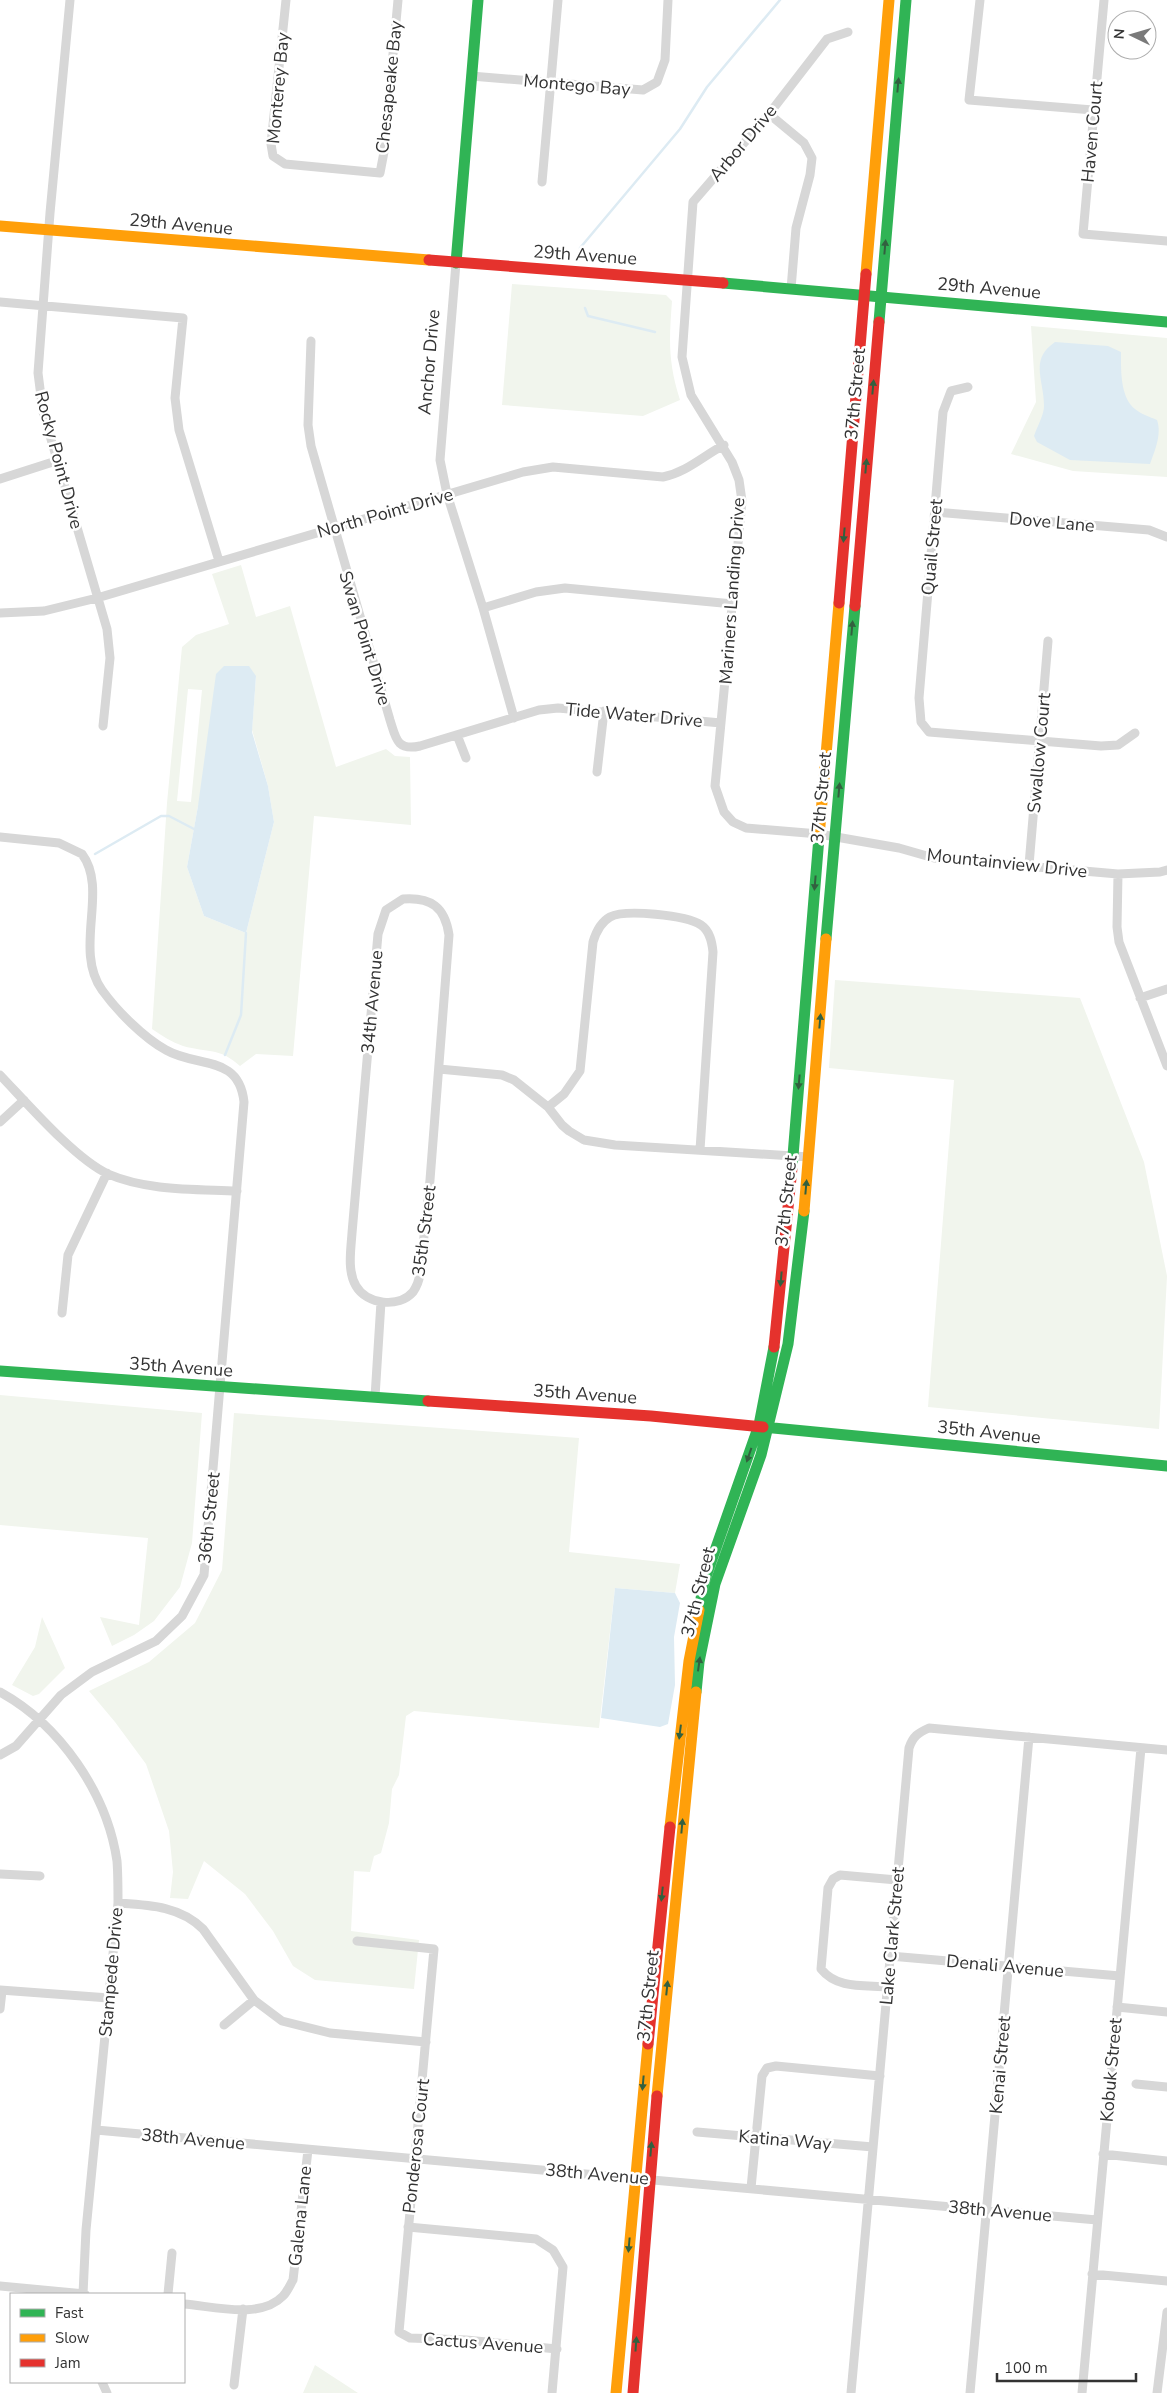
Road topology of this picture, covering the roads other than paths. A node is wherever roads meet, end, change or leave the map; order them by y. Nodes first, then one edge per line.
1 (70, 0) edge
2 (286, 0) edge
3 (398, 0) edge
4 (478, 0) edge
5 (558, 0) edge
6 (668, 0) edge
7 (889, 0) edge
8 (906, 0) edge
9 (980, 0) edge
10 (1104, 0) edge
11 (848, 32) dead end
12 (472, 76) junction
13 (551, 82) junction
14 (1093, 110) junction
15 (768, 114) junction
16 (380, 173) joint
17 (542, 182) dead end
18 (0, 226) edge
19 (48, 230) junction
20 (1167, 242) edge
21 (456, 263) junction
22 (687, 281) junction
23 (791, 289) junction
24 (864, 294) junction
25 (880, 295) junction
26 (0, 302) edge
27 (42, 306) junction
28 (1167, 322) edge
29 (311, 341) dead end
30 (968, 387) dead end
31 (724, 445) junction
32 (56, 461) junction
33 (0, 479) edge
34 (447, 494) junction
35 (935, 512) junction
36 (333, 528) junction
37 (1167, 537) edge
38 (220, 561) junction
39 (97, 598) junction
40 (733, 604) junction
41 (483, 608) junction
42 (0, 613) edge
43 (1048, 641) dead end
44 (604, 711) junction
45 (514, 718) junction
46 (722, 722) junction
47 (103, 726) dead end
48 (1135, 733) dead end
49 (457, 735) junction
50 (1040, 741) junction
51 (402, 746) joint
52 (466, 758) dead end
53 (596, 772) dead end
54 (819, 834) junction
55 (0, 837) edge
56 (835, 839) junction
57 (1029, 865) junction
58 (1167, 870) edge
59 (1118, 874) junction
60 (1167, 989) edge
61 (1140, 998) junction
62 (1167, 1066) edge
63 (439, 1069) junction
64 (0, 1075) edge
65 (24, 1100) junction
66 (548, 1107) junction
67 (0, 1122) edge
68 (700, 1150) junction
69 (793, 1156) junction
70 (809, 1157) junction
71 (107, 1174) junction
72 (236, 1192) junction
73 (381, 1302) junction
74 (62, 1313) dead end
75 (0, 1371) edge
76 (221, 1387) junction
77 (375, 1397) junction
78 (764, 1426) junction
79 (1167, 1466) edge
80 (0, 1692) edge
81 (39, 1719) junction
82 (1029, 1737) junction
83 (1141, 1748) junction
84 (1167, 1750) edge
85 (0, 1756) edge
86 (0, 1874) edge
87 (40, 1876) dead end
88 (897, 1880) junction
89 (118, 1903) junction
90 (357, 1941) dead end
91 (890, 1956) junction
92 (1009, 1966) junction
93 (1120, 1976) junction
94 (888, 1987) junction
95 (1, 1990) edge
96 (109, 1998) junction
97 (254, 2000) junction
98 (1117, 2007) junction
99 (0, 2009) edge
100 (1167, 2012) edge
101 (224, 2025) dead end
102 (426, 2042) junction
103 (880, 2076) junction
104 (1136, 2084) dead end
105 (1167, 2087) edge
106 (96, 2130) junction
107 (697, 2132) dead end
108 (756, 2137) junction
109 (874, 2147) junction
110 (308, 2150) junction
111 (1103, 2154) junction
112 (414, 2160) junction
113 (1167, 2161) edge
114 (635, 2178) junction
115 (649, 2178) junction
116 (751, 2188) junction
117 (869, 2199) junction
118 (987, 2209) junction
119 (1097, 2220) junction
120 (408, 2227) junction
121 (172, 2253) dead end
122 (1092, 2274) junction
123 (1167, 2280) edge
124 (0, 2286) edge
125 (74, 2293) edge
126 (84, 2293) edge
127 (168, 2293) edge
128 (185, 2304) edge
129 (243, 2310) junction
130 (1167, 2312) edge
131 (410, 2338) joint
132 (557, 2349) junction
133 (234, 2385) dead end
134 (552, 2393) edge
135 (616, 2393) edge
136 (633, 2393) edge
137 (851, 2393) edge
138 (970, 2393) edge
139 (1082, 2393) edge
140 (1157, 2393) edge

1 - 19 street, Rocky Point Drive
2 - 16 street, Monterey Bay
3 - 16 street, Chesapeake Bay
4 - 12 main road, Anchor Drive
5 - 13 street
6 - 13 street, Montego Bay
7 - 24 main road, 37th Street
25 -> 8 main road, 37th Street
9 - 14 street
10 - 14 street, Haven Court
11 - 15 street, Arbor Drive
12 - 13 street, Montego Bay
12 - 21 main road, Anchor Drive
13 - 17 street
14 - 20 street, Haven Court
15 - 22 street, Arbor Drive
15 - 23 street
18 - 19 main road, 29th Avenue
19 - 21 main road, 29th Avenue
19 - 27 street, Rocky Point Drive
21 - 22 main road, 29th Avenue
21 - 34 street, Anchor Drive
22 - 23 main road, 29th Avenue
22 - 31 street, Mariners Landing Drive
23 - 24 main road, 29th Avenue
24 - 25 main road, 29th Avenue
24 -> 54 main road, 37th Street
25 - 28 main road, 29th Avenue
56 -> 25 main road, 37th Street
26 - 27 street
27 - 32 street, Rocky Point Drive
27 - 38 street
29 - 36 street, Swan Point Drive
30 - 35 street, Quail Street
31 - 34 street, North Point Drive
31 - 40 street, Mariners Landing Drive
32 - 33 street
32 - 39 street, Rocky Point Drive
34 - 36 street, North Point Drive
34 - 41 street, Anchor Drive
35 - 37 street, Dove Lane
35 - 50 street, Quail Street
36 - 38 street, North Point Drive
36 - 51 street, Swan Point Drive
38 - 39 street, North Point Drive
39 - 42 street, North Point Drive
39 - 47 street, Rocky Point Drive
40 - 41 street
40 - 46 street, Mariners Landing Drive
41 - 45 street, Anchor Drive
43 - 50 street, Swallow Court
44 - 45 street, Tide Water Drive
44 - 46 street, Tide Water Drive
44 - 53 street
45 - 49 street, Tide Water Drive
46 - 54 street, Mariners Landing Drive
48 - 50 street
49 - 51 street, Tide Water Drive
49 - 52 street
50 - 57 street, Swallow Court
54 - 56 street, Mountainview Drive
54 -> 69 main road, 37th Street
55 - 72 street
56 - 57 street, Mountainview Drive
70 -> 56 main road, 37th Street
57 - 59 street, Mountainview Drive
58 - 59 street, Mountainview Drive
59 - 61 street
60 - 61 street
61 - 62 street
63 - 66 street
63 - 73 street, 35th Street
63 - 73 street, 34th Avenue
64 - 65 street
65 - 67 street
65 - 71 street
66 - 68 street
66 - 68 street
68 - 69 street
69 - 70 street
69 -> 78 main road, 37th Street
78 -> 70 main road, 37th Street
71 - 72 street
71 - 74 street
72 - 76 street
73 - 77 street
75 - 76 main road, 35th Avenue
76 - 77 main road, 35th Avenue
76 - 81 street, 36th Street
77 - 78 main road, 35th Avenue
78 - 79 main road, 35th Avenue
78 -> 114 main road, 37th Street
115 -> 78 main road, 37th Street
80 - 81 street, Stampede Drive
81 - 85 street, 36th Street
81 - 89 street, Stampede Drive
82 - 83 street, Lake Clark Street
82 - 88 street, Lake Clark Street
82 - 92 street, Kenai Street
83 - 84 street, Lake Clark Street
83 - 93 street, Kobuk Street
86 - 87 street
88 - 91 street, Lake Clark Street
88 - 94 street
89 - 96 street, Stampede Drive
89 - 97 street
90 - 102 street, Ponderosa Court
91 - 92 street, Denali Avenue
91 - 94 street, Lake Clark Street
92 - 93 street, Denali Avenue
92 - 118 street, Kenai Street
93 - 98 street, Kobuk Street
94 - 103 street, Lake Clark Street
95 - 96 street
95 - 99 street
96 - 106 street, Stampede Drive
97 - 101 street
97 - 102 street
98 - 100 street
98 - 111 street, Kobuk Street
102 - 112 street, Ponderosa Court
103 - 108 street
103 - 109 street, Lake Clark Street
104 - 105 street
106 - 110 street, 38th Avenue
106 - 126 street, Stampede Drive
107 - 108 street, Katina Way
108 - 109 street, Katina Way
108 - 116 street
109 - 117 street, Lake Clark Street
110 - 112 street, 38th Avenue
110 - 129 street, Galena Lane
111 - 113 street
111 - 119 street, Kobuk Street
112 - 114 street, 38th Avenue
112 - 120 street, Ponderosa Court
114 - 115 street, 38th Avenue
114 -> 135 main road, 37th Street
115 - 116 street, 38th Avenue
136 -> 115 main road, 37th Street
116 - 117 street, 38th Avenue
117 - 118 street, 38th Avenue
117 - 137 street, Lake Clark Street
118 - 119 street, 38th Avenue
118 - 138 street, Kenai Street
119 - 122 street, Kobuk Street
120 - 131 street, Ponderosa Court
120 - 132 street
121 - 127 street
122 - 123 street
122 - 139 street, Kobuk Street
124 - 125 street
128 - 129 street, Galena Lane
129 - 133 street
130 - 140 street
131 - 132 street, Cactus Avenue
132 - 134 street

